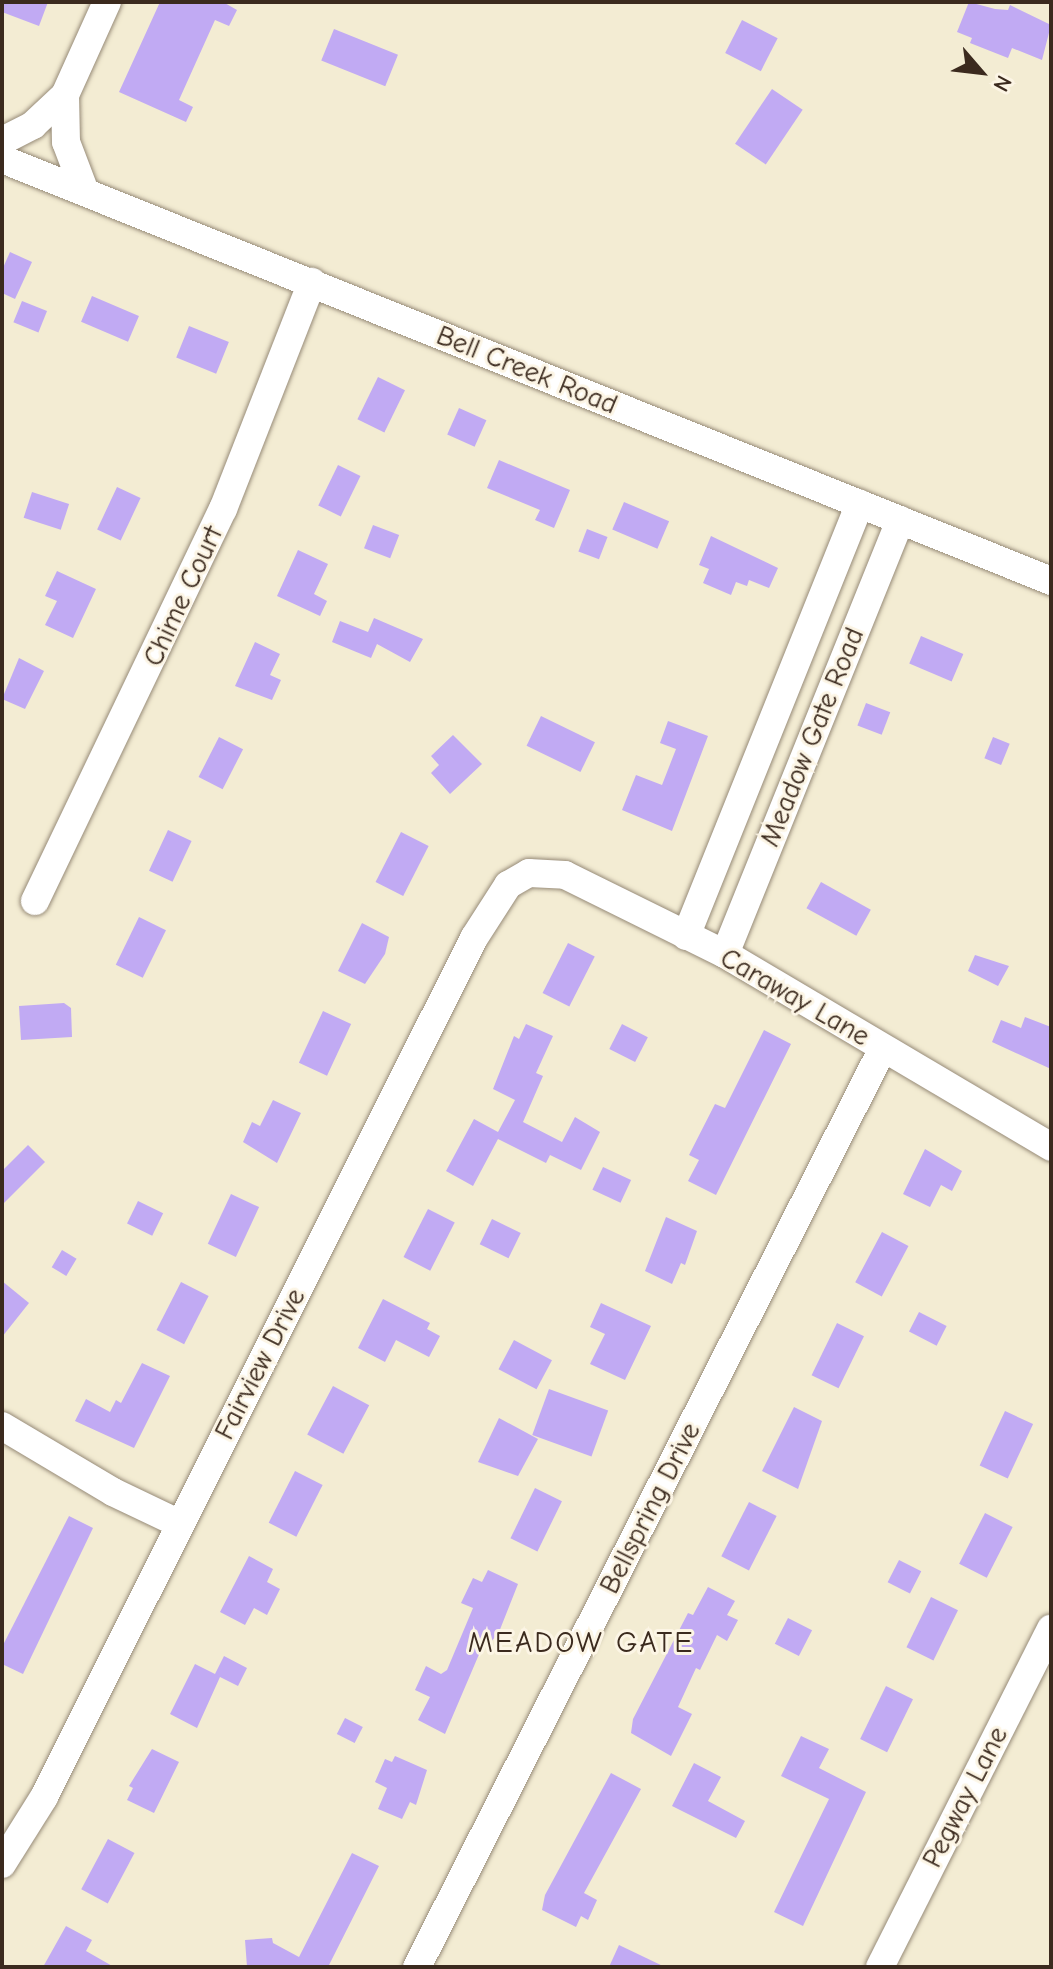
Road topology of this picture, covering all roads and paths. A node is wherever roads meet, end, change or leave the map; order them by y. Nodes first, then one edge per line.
1 (107, 2) edge
2 (65, 95) junction
3 (2, 141) edge
4 (2, 159) edge
5 (85, 192) junction
6 (312, 282) junction
7 (860, 504) junction
8 (900, 520) junction
9 (1051, 581) edge
10 (529, 873) joint
11 (35, 901) dead end
12 (686, 936) junction
13 (725, 954) junction
14 (883, 1048) junction
15 (1051, 1147) edge
16 (2, 1426) edge
17 (180, 1524) junction
18 (1051, 1629) edge
19 (2, 1864) edge
20 (417, 1967) edge
21 (880, 1967) edge

1 - 2 street
2 - 3 street
2 - 5 street
4 - 5 street, Bell Creek Road
5 - 6 street, Bell Creek Road
6 - 7 street, Bell Creek Road
6 - 11 street, Chime Court
7 - 8 street, Bell Creek Road
7 - 12 street, Meadow Gate Road
8 - 9 street, Bell Creek Road
8 - 13 street, Meadow Gate Road
10 - 12 street, Caraway Lane
10 - 17 street, Fairview Drive
12 - 13 street, Caraway Lane
13 - 14 street, Caraway Lane
14 - 15 street, Caraway Lane
14 - 20 street, Bellspring Drive
16 - 17 street
17 - 19 street, Fairview Drive
18 - 21 street, Pegway Lane

